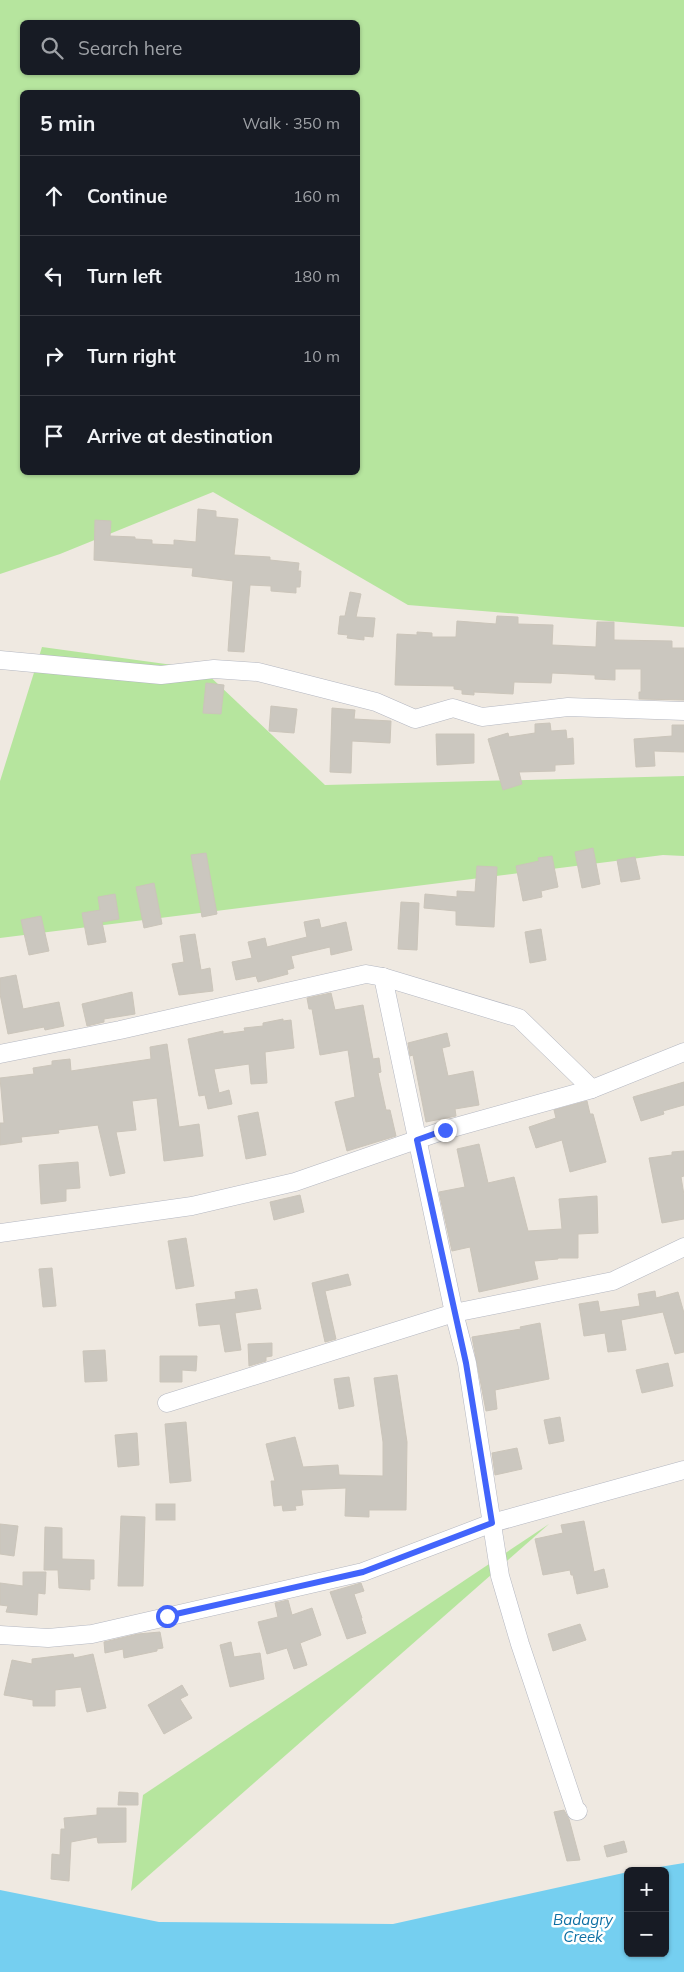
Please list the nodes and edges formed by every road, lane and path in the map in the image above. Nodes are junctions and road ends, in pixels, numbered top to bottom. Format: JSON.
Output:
{"nodes":[{"id":1,"x":0,"y":660,"type":"edge"},
{"id":2,"x":684,"y":711,"type":"edge"},
{"id":3,"x":383,"y":977,"type":"junction"},
{"id":4,"x":684,"y":1052,"type":"edge"},
{"id":5,"x":0,"y":1054,"type":"edge"},
{"id":6,"x":592,"y":1088,"type":"junction"},
{"id":7,"x":417,"y":1140,"type":"junction"},
{"id":8,"x":0,"y":1233,"type":"edge"},
{"id":9,"x":684,"y":1247,"type":"edge"},
{"id":10,"x":454,"y":1312,"type":"junction"},
{"id":11,"x":167,"y":1402,"type":"dead end"},
{"id":12,"x":684,"y":1470,"type":"edge"},
{"id":13,"x":492,"y":1523,"type":"junction"},
{"id":14,"x":0,"y":1635,"type":"edge"},
{"id":15,"x":578,"y":1811,"type":"dead end"}],
"edges":[{"from":1,"to":2,"type":"street"},
{"from":3,"to":5,"type":"street"},
{"from":3,"to":6,"type":"street"},
{"from":3,"to":7,"type":"street"},
{"from":4,"to":6,"type":"street"},
{"from":6,"to":7,"type":"street"},
{"from":7,"to":8,"type":"street"},
{"from":7,"to":10,"type":"street"},
{"from":9,"to":10,"type":"street"},
{"from":10,"to":11,"type":"street"},
{"from":10,"to":13,"type":"street"},
{"from":12,"to":13,"type":"street"},
{"from":13,"to":14,"type":"street"},
{"from":13,"to":15,"type":"street"}]}
